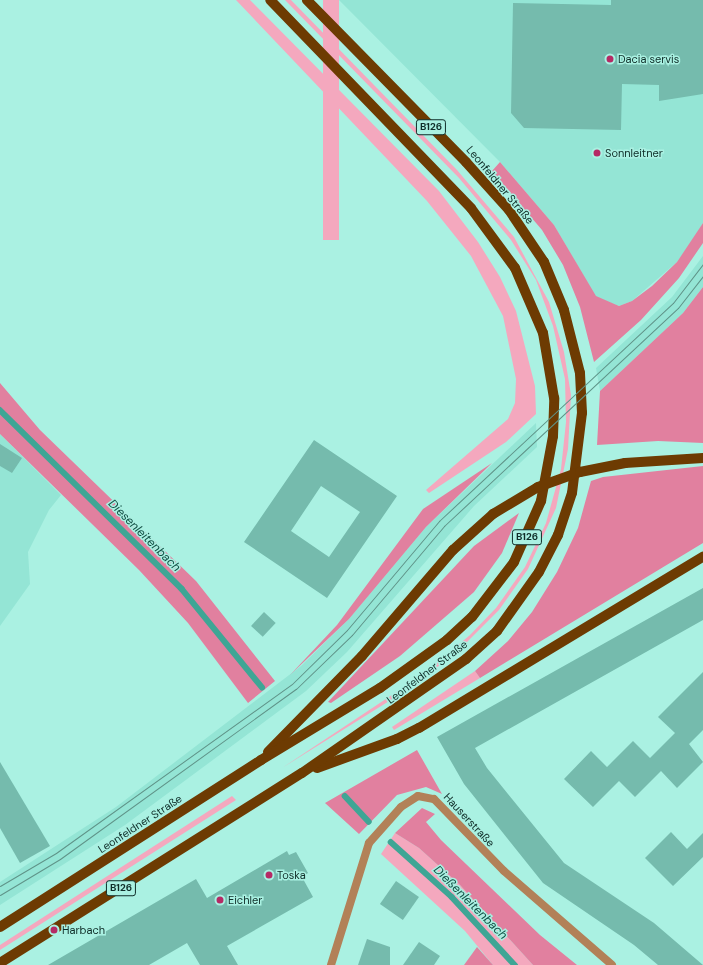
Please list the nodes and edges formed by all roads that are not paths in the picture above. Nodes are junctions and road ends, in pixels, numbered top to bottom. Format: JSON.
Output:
{"nodes":[{"id":1,"x":270,"y":0,"type":"edge"},
{"id":2,"x":307,"y":0,"type":"edge"},
{"id":3,"x":703,"y":458,"type":"edge"},
{"id":4,"x":703,"y":557,"type":"edge"},
{"id":5,"x":260,"y":760,"type":"junction"},
{"id":6,"x":302,"y":773,"type":"junction"},
{"id":7,"x":0,"y":927,"type":"edge"},
{"id":8,"x":0,"y":963,"type":"edge"},
{"id":9,"x":331,"y":965,"type":"edge"},
{"id":10,"x":612,"y":965,"type":"edge"}],
"edges":[{"from":1,"to":5,"type":"main road","name":"Leonfeldner Straße","number":"B126"},
{"from":2,"to":6,"type":"main road","name":"Leonfeldner Straße","number":"B126"},
{"from":3,"to":5,"type":"main road","bridge":true},
{"from":4,"to":6,"type":"main road"},
{"from":5,"to":7,"type":"main road","name":"Leonfeldner Straße","number":"B126"},
{"from":6,"to":8,"type":"main road","name":"Leonfeldner Straße","number":"B126"},
{"from":9,"to":10,"type":"street","name":"Hauserstraße"}]}
